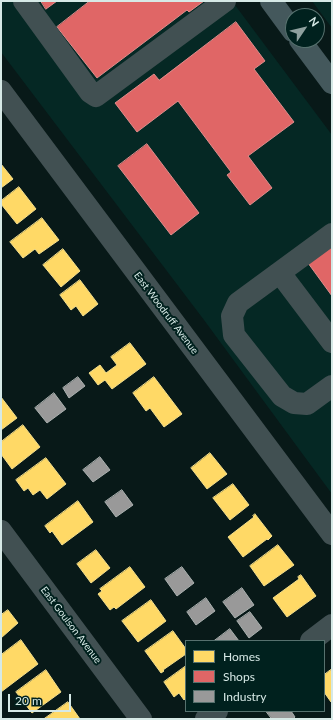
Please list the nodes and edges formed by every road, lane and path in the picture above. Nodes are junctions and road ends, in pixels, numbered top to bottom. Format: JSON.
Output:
{"nodes":[{"id":1,"x":24,"y":1,"type":"edge"},
{"id":2,"x":225,"y":1,"type":"edge"},
{"id":3,"x":271,"y":1,"type":"edge"},
{"id":4,"x":285,"y":20,"type":"edge"},
{"id":5,"x":306,"y":48,"type":"edge"},
{"id":6,"x":332,"y":83,"type":"edge"},
{"id":7,"x":1,"y":91,"type":"edge"},
{"id":8,"x":332,"y":234,"type":"edge"},
{"id":9,"x":280,"y":273,"type":"junction"},
{"id":10,"x":332,"y":342,"type":"edge"},
{"id":11,"x":332,"y":386,"type":"edge"},
{"id":12,"x":1,"y":531,"type":"edge"},
{"id":13,"x":332,"y":534,"type":"edge"},
{"id":14,"x":332,"y":625,"type":"edge"},
{"id":15,"x":312,"y":640,"type":"edge"},
{"id":16,"x":216,"y":712,"type":"edge"},
{"id":17,"x":141,"y":719,"type":"edge"},
{"id":18,"x":206,"y":719,"type":"edge"}],
"edges":[{"from":1,"to":2,"type":"street"},
{"from":3,"to":4,"type":"main road"},
{"from":5,"to":6,"type":"main road"},
{"from":7,"to":13,"type":"street","name":"East Woodruff Avenue"},
{"from":8,"to":9,"type":"street"},
{"from":9,"to":10,"type":"street"},
{"from":9,"to":11,"type":"street"},
{"from":12,"to":17,"type":"street","name":"East Goulson Avenue"},
{"from":14,"to":15,"type":"street"},
{"from":16,"to":18,"type":"street"}]}
